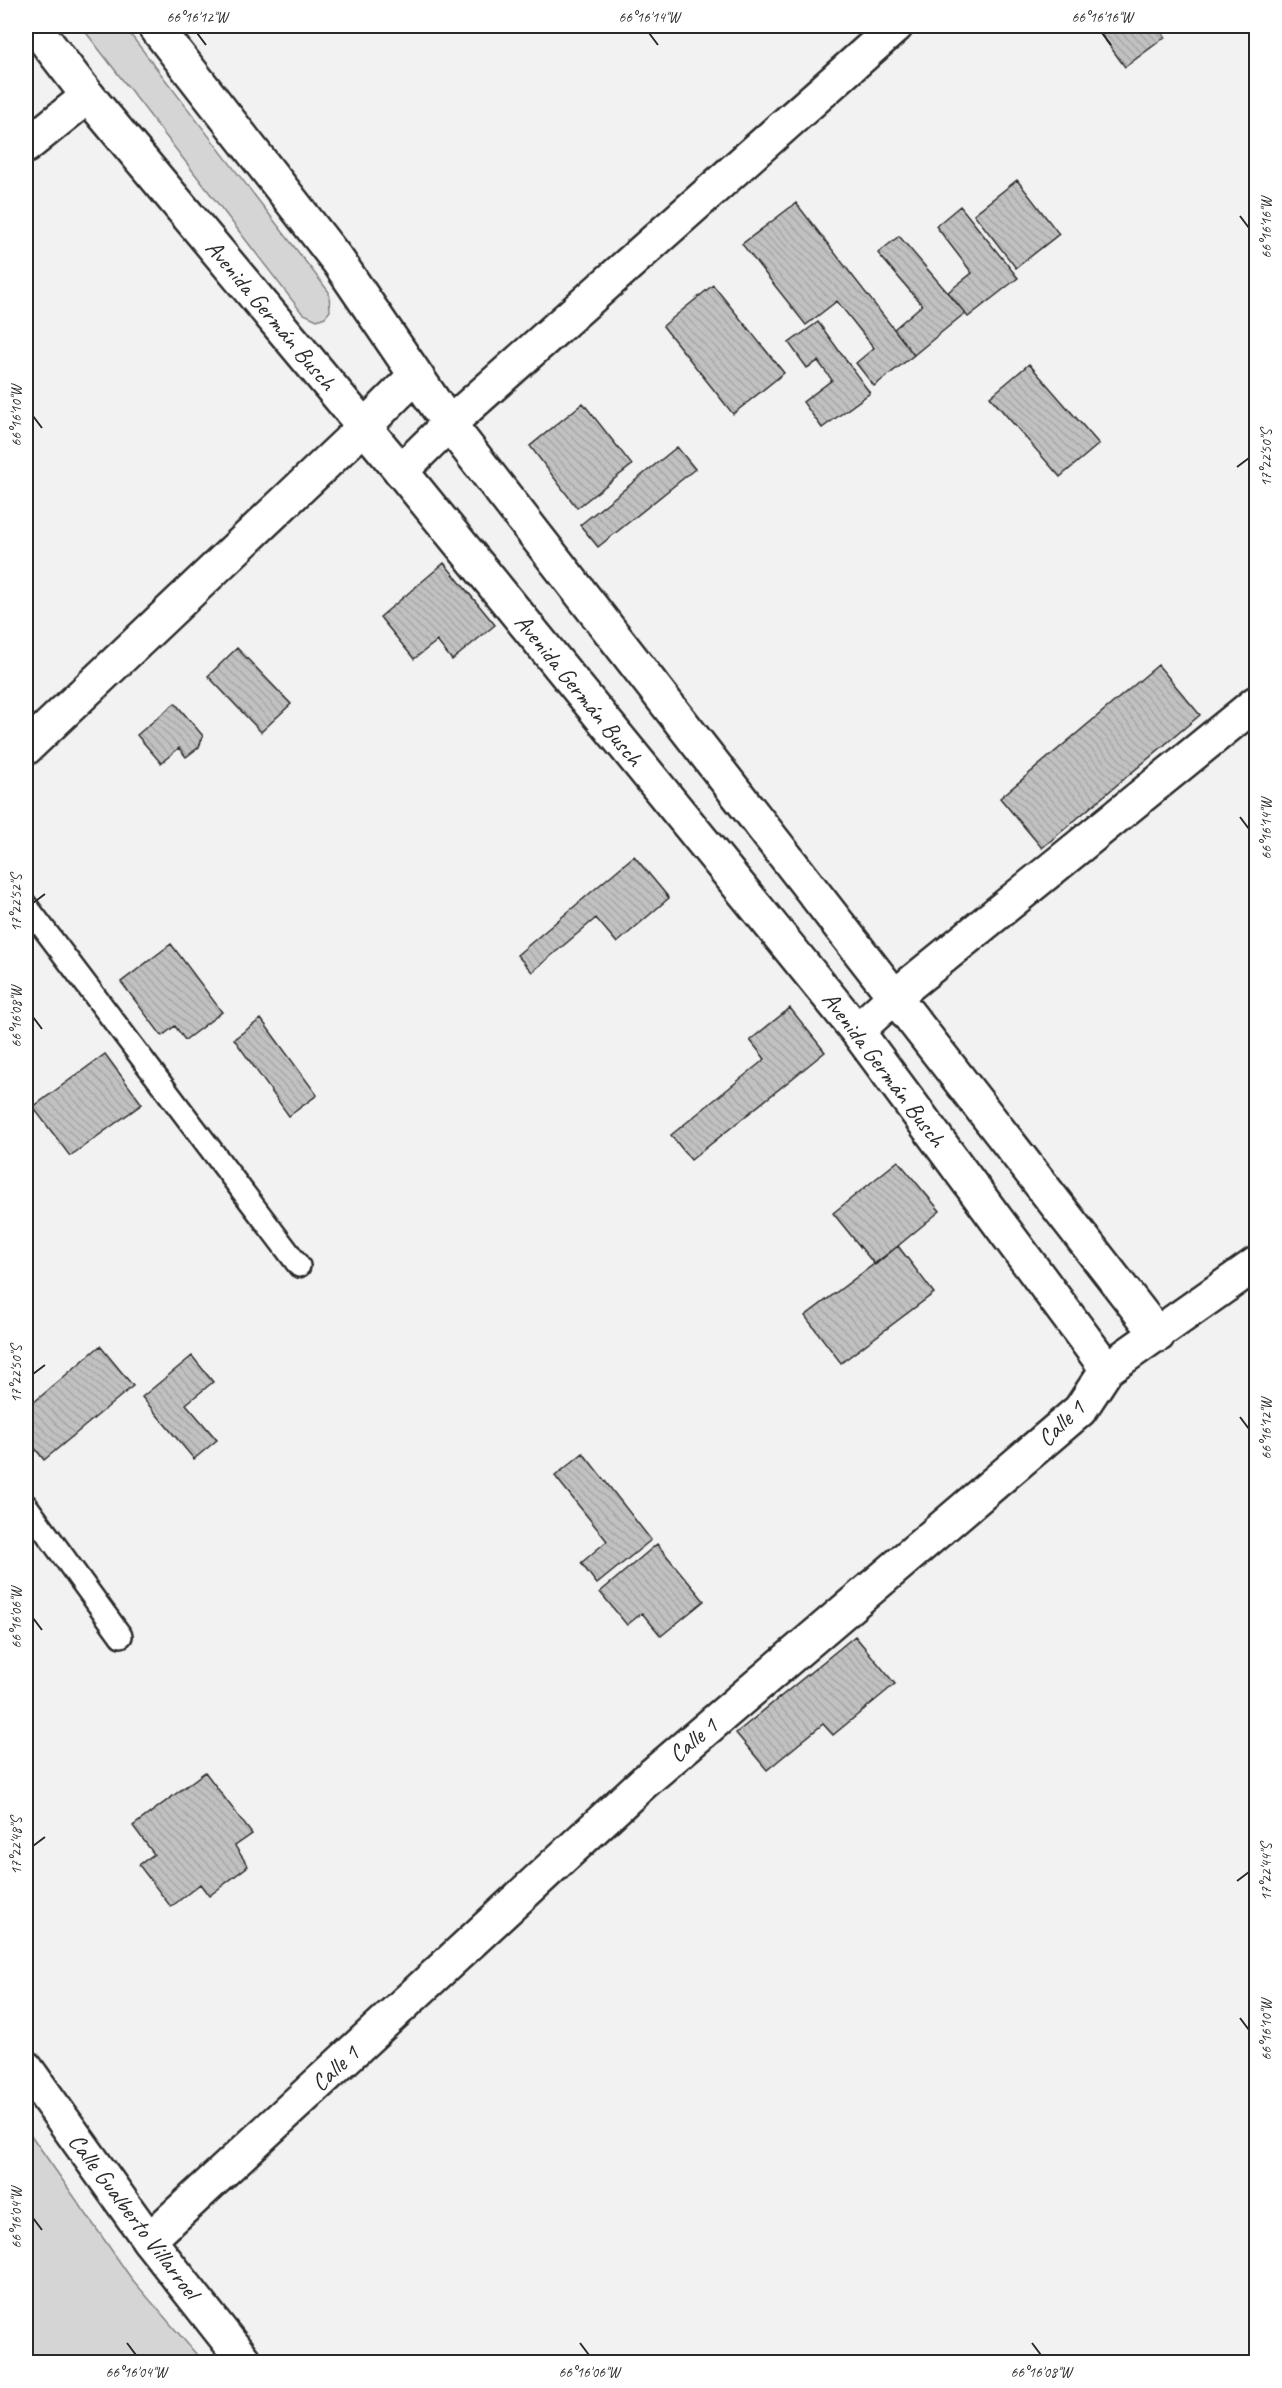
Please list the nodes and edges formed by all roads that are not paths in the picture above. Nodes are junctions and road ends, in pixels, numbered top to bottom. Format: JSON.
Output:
{"nodes":[{"id":1,"x":34,"y":26,"type":"edge"},
{"id":2,"x":155,"y":26,"type":"edge"},
{"id":3,"x":896,"y":26,"type":"edge"},
{"id":4,"x":88,"y":96,"type":"junction"},
{"id":5,"x":26,"y":146,"type":"edge"},
{"id":6,"x":415,"y":376,"type":"junction"},
{"id":7,"x":448,"y":424,"type":"junction"},
{"id":8,"x":364,"y":428,"type":"junction"},
{"id":9,"x":401,"y":471,"type":"junction"},
{"id":10,"x":1257,"y":703,"type":"edge"},
{"id":11,"x":26,"y":748,"type":"edge"},
{"id":12,"x":26,"y":905,"type":"edge"},
{"id":13,"x":894,"y":997,"type":"junction"},
{"id":14,"x":856,"y":1031,"type":"junction"},
{"id":15,"x":1257,"y":1264,"type":"edge"},
{"id":16,"x":299,"y":1266,"type":"dead end"},
{"id":17,"x":1158,"y":1335,"type":"junction"},
{"id":18,"x":1107,"y":1369,"type":"junction"},
{"id":19,"x":26,"y":1505,"type":"edge"},
{"id":20,"x":121,"y":1636,"type":"dead end"},
{"id":21,"x":26,"y":2068,"type":"edge"},
{"id":22,"x":148,"y":2241,"type":"junction"},
{"id":23,"x":245,"y":2362,"type":"edge"}],
"edges":[{"from":1,"to":4,"type":"main road","name":"Avenida Germán Busch"},
{"from":2,"to":6,"type":"main road"},
{"from":3,"to":7,"type":"main road"},
{"from":4,"to":5,"type":"main road"},
{"from":4,"to":8,"type":"main road","name":"Avenida Germán Busch"},
{"from":6,"to":7,"type":"main road"},
{"from":6,"to":8,"type":"main road"},
{"from":7,"to":9,"type":"main road"},
{"from":7,"to":13,"type":"main road"},
{"from":8,"to":9,"type":"main road","name":"Avenida Germán Busch"},
{"from":8,"to":11,"type":"main road"},
{"from":9,"to":14,"type":"main road","name":"Avenida Germán Busch"},
{"from":10,"to":13,"type":"main road"},
{"from":12,"to":16,"type":"lane"},
{"from":13,"to":14,"type":"main road"},
{"from":13,"to":17,"type":"main road"},
{"from":14,"to":18,"type":"main road","name":"Avenida Germán Busch"},
{"from":15,"to":17,"type":"main road","name":"Calle 1"},
{"from":17,"to":18,"type":"main road","name":"Calle 1"},
{"from":18,"to":22,"type":"main road","name":"Calle 1"},
{"from":19,"to":20,"type":"lane"},
{"from":21,"to":22,"type":"main road","name":"Calle Gualberto Villarroel"},
{"from":22,"to":23,"type":"main road","name":"Calle Gualberto Villarroel"}]}
